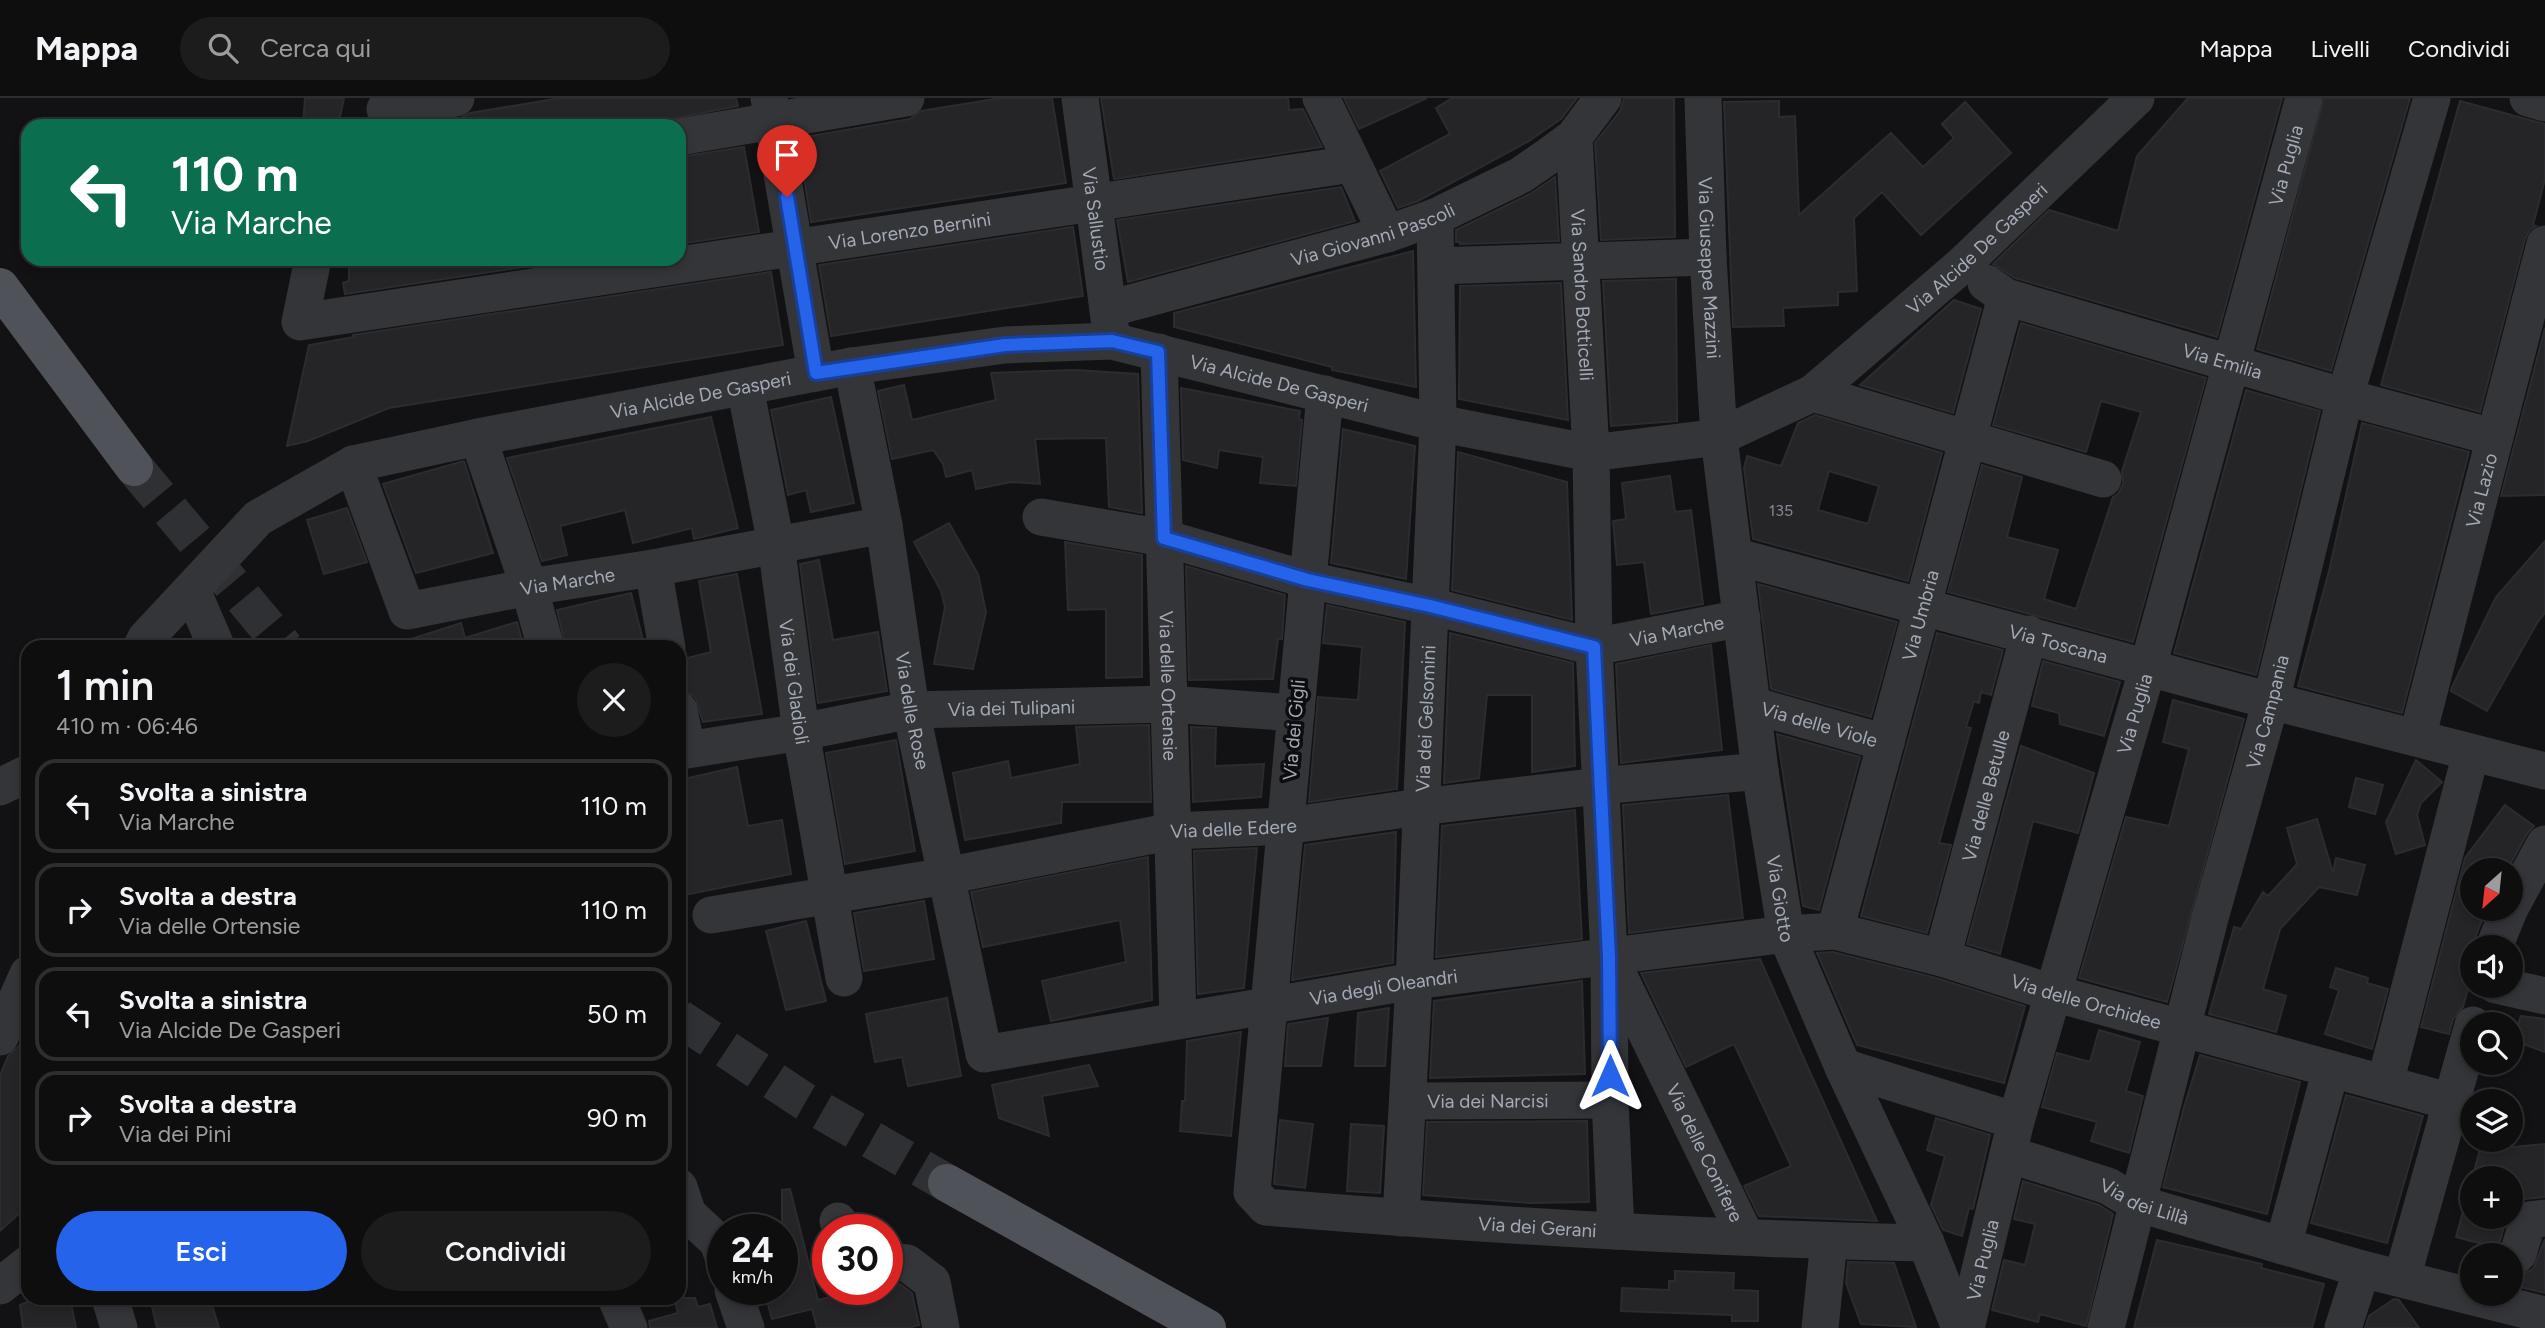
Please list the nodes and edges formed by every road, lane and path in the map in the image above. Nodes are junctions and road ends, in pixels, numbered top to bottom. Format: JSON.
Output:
{"nodes":[{"id":1,"x":456,"y":98,"type":"edge"},
{"id":2,"x":906,"y":98,"type":"edge"},
{"id":3,"x":1080,"y":98,"type":"edge"},
{"id":4,"x":1321,"y":98,"type":"edge"},
{"id":5,"x":1602,"y":98,"type":"edge"},
{"id":6,"x":1703,"y":98,"type":"edge"},
{"id":7,"x":2136,"y":98,"type":"edge"},
{"id":8,"x":2304,"y":98,"type":"edge"},
{"id":9,"x":2432,"y":98,"type":"edge"},
{"id":10,"x":2528,"y":98,"type":"edge"},
{"id":11,"x":2545,"y":103,"type":"edge"},
{"id":12,"x":384,"y":109,"type":"dead end"},
{"id":13,"x":771,"y":109,"type":"edge"},
{"id":14,"x":686,"y":134,"type":"edge"},
{"id":15,"x":1574,"y":137,"type":"junction"},
{"id":16,"x":1352,"y":164,"type":"junction"},
{"id":17,"x":1094,"y":203,"type":"junction"},
{"id":18,"x":1435,"y":217,"type":"junction"},
{"id":19,"x":1387,"y":234,"type":"junction"},
{"id":20,"x":2545,"y":244,"type":"edge"},
{"id":21,"x":795,"y":248,"type":"junction"},
{"id":22,"x":1707,"y":257,"type":"junction"},
{"id":23,"x":1580,"y":261,"type":"junction"},
{"id":24,"x":686,"y":264,"type":"edge"},
{"id":25,"x":1436,"y":265,"type":"junction"},
{"id":26,"x":1962,"y":265,"type":"junction"},
{"id":27,"x":312,"y":266,"type":"edge"},
{"id":28,"x":675,"y":266,"type":"edge"},
{"id":29,"x":0,"y":287,"type":"edge"},
{"id":30,"x":2006,"y":298,"type":"junction"},
{"id":31,"x":1110,"y":325,"type":"junction"},
{"id":32,"x":1158,"y":352,"type":"junction"},
{"id":33,"x":2232,"y":363,"type":"junction"},
{"id":34,"x":852,"y":366,"type":"junction"},
{"id":35,"x":816,"y":373,"type":"junction"},
{"id":36,"x":745,"y":387,"type":"junction"},
{"id":37,"x":1813,"y":393,"type":"junction"},
{"id":38,"x":1325,"y":394,"type":"junction"},
{"id":39,"x":2345,"y":397,"type":"junction"},
{"id":40,"x":1438,"y":424,"type":"junction"},
{"id":41,"x":478,"y":437,"type":"junction"},
{"id":42,"x":1719,"y":437,"type":"junction"},
{"id":43,"x":2493,"y":437,"type":"junction"},
{"id":44,"x":1968,"y":439,"type":"junction"},
{"id":45,"x":1591,"y":453,"type":"junction"},
{"id":46,"x":353,"y":464,"type":"junction"},
{"id":47,"x":134,"y":467,"type":"tunnel mouth"},
{"id":48,"x":2103,"y":480,"type":"dead end"},
{"id":49,"x":1041,"y":517,"type":"dead end"},
{"id":50,"x":884,"y":525,"type":"junction"},
{"id":51,"x":1164,"y":538,"type":"junction"},
{"id":52,"x":776,"y":544,"type":"junction"},
{"id":53,"x":1734,"y":555,"type":"junction"},
{"id":54,"x":653,"y":568,"type":"junction"},
{"id":55,"x":1308,"y":580,"type":"junction"},
{"id":56,"x":529,"y":587,"type":"junction"},
{"id":57,"x":192,"y":590,"type":"junction"},
{"id":58,"x":1430,"y":606,"type":"junction"},
{"id":59,"x":1923,"y":607,"type":"junction"},
{"id":60,"x":1742,"y":618,"type":"junction"},
{"id":61,"x":2029,"y":634,"type":"junction"},
{"id":62,"x":145,"y":640,"type":"edge"},
{"id":63,"x":214,"y":640,"type":"edge"},
{"id":64,"x":544,"y":640,"type":"edge"},
{"id":65,"x":666,"y":640,"type":"edge"},
{"id":66,"x":1594,"y":647,"type":"junction"},
{"id":67,"x":2148,"y":667,"type":"junction"},
{"id":68,"x":2271,"y":701,"type":"junction"},
{"id":69,"x":1168,"y":704,"type":"junction"},
{"id":70,"x":1752,"y":705,"type":"junction"},
{"id":71,"x":911,"y":710,"type":"junction"},
{"id":72,"x":1296,"y":713,"type":"junction"},
{"id":73,"x":801,"y":732,"type":"junction"},
{"id":74,"x":2417,"y":738,"type":"junction"},
{"id":75,"x":1886,"y":743,"type":"junction"},
{"id":76,"x":686,"y":745,"type":"edge"},
{"id":77,"x":2471,"y":753,"type":"junction"},
{"id":78,"x":1760,"y":771,"type":"junction"},
{"id":79,"x":2545,"y":771,"type":"edge"},
{"id":80,"x":21,"y":776,"type":"edge"},
{"id":81,"x":1599,"y":786,"type":"junction"},
{"id":82,"x":0,"y":787,"type":"edge"},
{"id":83,"x":1420,"y":807,"type":"junction"},
{"id":84,"x":1286,"y":826,"type":"junction"},
{"id":85,"x":1173,"y":831,"type":"junction"},
{"id":86,"x":2545,"y":844,"type":"edge"},
{"id":87,"x":946,"y":876,"type":"junction"},
{"id":88,"x":2524,"y":883,"type":"edge"},
{"id":89,"x":829,"y":895,"type":"junction"},
{"id":90,"x":711,"y":915,"type":"dead end"},
{"id":91,"x":1835,"y":931,"type":"junction"},
{"id":92,"x":1786,"y":934,"type":"junction"},
{"id":93,"x":1609,"y":957,"type":"junction"},
{"id":94,"x":1942,"y":958,"type":"junction"},
{"id":95,"x":844,"y":978,"type":"dead end"},
{"id":96,"x":1414,"y":981,"type":"junction"},
{"id":97,"x":21,"y":990,"type":"edge"},
{"id":98,"x":2523,"y":991,"type":"edge"},
{"id":99,"x":2053,"y":993,"type":"junction"},
{"id":100,"x":2545,"y":996,"type":"edge"},
{"id":101,"x":1267,"y":1006,"type":"junction"},
{"id":102,"x":1178,"y":1020,"type":"junction"},
{"id":103,"x":2182,"y":1028,"type":"junction"},
{"id":104,"x":0,"y":1037,"type":"edge"},
{"id":105,"x":984,"y":1054,"type":"joint"},
{"id":106,"x":1843,"y":1067,"type":"junction"},
{"id":107,"x":2331,"y":1069,"type":"junction"},
{"id":108,"x":2460,"y":1072,"type":"edge"},
{"id":109,"x":2385,"y":1083,"type":"junction"},
{"id":110,"x":1610,"y":1100,"type":"junction"},
{"id":111,"x":1408,"y":1101,"type":"junction"},
{"id":112,"x":2452,"y":1102,"type":"junction"},
{"id":113,"x":2012,"y":1137,"type":"junction"},
{"id":114,"x":947,"y":1183,"type":"tunnel mouth"},
{"id":115,"x":1252,"y":1192,"type":"joint"},
{"id":116,"x":2136,"y":1203,"type":"junction"},
{"id":117,"x":686,"y":1208,"type":"edge"},
{"id":118,"x":1401,"y":1218,"type":"junction"},
{"id":119,"x":2545,"y":1218,"type":"edge"},
{"id":120,"x":1616,"y":1231,"type":"junction"},
{"id":121,"x":707,"y":1232,"type":"edge"},
{"id":122,"x":1746,"y":1237,"type":"junction"},
{"id":123,"x":1829,"y":1241,"type":"junction"},
{"id":124,"x":1926,"y":1243,"type":"junction"},
{"id":125,"x":2521,"y":1243,"type":"edge"},
{"id":126,"x":2283,"y":1246,"type":"junction"},
{"id":127,"x":903,"y":1263,"type":"edge"},
{"id":128,"x":2362,"y":1269,"type":"junction"},
{"id":129,"x":21,"y":1270,"type":"edge"},
{"id":130,"x":2402,"y":1278,"type":"junction"},
{"id":131,"x":0,"y":1286,"type":"edge"},
{"id":132,"x":112,"y":1305,"type":"edge"},
{"id":133,"x":619,"y":1305,"type":"edge"},
{"id":134,"x":738,"y":1305,"type":"edge"},
{"id":135,"x":2475,"y":1314,"type":"edge"},
{"id":136,"x":2545,"y":1317,"type":"edge"},
{"id":137,"x":119,"y":1328,"type":"edge"},
{"id":138,"x":629,"y":1328,"type":"edge"},
{"id":139,"x":746,"y":1328,"type":"edge"},
{"id":140,"x":942,"y":1328,"type":"edge"},
{"id":141,"x":1208,"y":1328,"type":"edge"},
{"id":142,"x":1819,"y":1328,"type":"edge"},
{"id":143,"x":1960,"y":1328,"type":"edge"},
{"id":144,"x":1966,"y":1328,"type":"edge"},
{"id":145,"x":2106,"y":1328,"type":"edge"},
{"id":146,"x":2343,"y":1328,"type":"edge"},
{"id":147,"x":2542,"y":1328,"type":"edge"}],
"edges":[{"from":1,"to":12,"type":"street"},
{"from":2,"to":13,"type":"street"},
{"from":3,"to":17,"type":"street","name":"Via Sallustio"},
{"from":4,"to":16,"type":"street"},
{"from":5,"to":15,"type":"street","name":"Via Giovanni Pascoli"},
{"from":6,"to":22,"type":"street","name":"Via Giuseppe Mazzini"},
{"from":7,"to":26,"type":"street","name":"Via Alcide De Gasperi"},
{"from":8,"to":33,"type":"street","name":"Via Puglia"},
{"from":9,"to":39,"type":"street","name":"Via Campania"},
{"from":10,"to":11,"type":"street"},
{"from":13,"to":14,"type":"street"},
{"from":13,"to":21,"type":"street"},
{"from":15,"to":18,"type":"street","name":"Via Giovanni Pascoli"},
{"from":15,"to":23,"type":"street","name":"Via Sandro Botticelli"},
{"from":16,"to":17,"type":"street","name":"Via Lorenzo Bernini"},
{"from":16,"to":19,"type":"street"},
{"from":17,"to":21,"type":"street","name":"Via Lorenzo Bernini"},
{"from":17,"to":31,"type":"street","name":"Via Sallustio"},
{"from":18,"to":19,"type":"street","name":"Via Giovanni Pascoli"},
{"from":18,"to":25,"type":"street","name":"Via dei Gelsomini"},
{"from":19,"to":31,"type":"street","name":"Via Giovanni Pascoli"},
{"from":20,"to":43,"type":"street","name":"Via Lazio"},
{"from":21,"to":24,"type":"street","name":"Via Lorenzo Bernini"},
{"from":21,"to":35,"type":"street"},
{"from":22,"to":23,"type":"street"},
{"from":22,"to":42,"type":"street","name":"Via Giuseppe Mazzini"},
{"from":23,"to":25,"type":"street"},
{"from":23,"to":45,"type":"street","name":"Via Sandro Botticelli"},
{"from":25,"to":40,"type":"street","name":"Via dei Gelsomini"},
{"from":26,"to":30,"type":"street","name":"Via Emilia"},
{"from":26,"to":37,"type":"street","name":"Via Alcide De Gasperi"},
{"from":27,"to":28,"type":"street","name":"Via Lorenzo Bernini"},
{"from":29,"to":47,"type":"main road"},
{"from":30,"to":33,"type":"street","name":"Via Emilia"},
{"from":30,"to":44,"type":"street","name":"Via Umbria"},
{"from":31,"to":32,"type":"street","name":"Via Alcide De Gasperi"},
{"from":31,"to":34,"type":"street","name":"Via Alcide De Gasperi"},
{"from":32,"to":38,"type":"street","name":"Via Alcide De Gasperi"},
{"from":32,"to":51,"type":"street","name":"Via delle Ortensie"},
{"from":33,"to":39,"type":"street","name":"Via Emilia"},
{"from":33,"to":67,"type":"street","name":"Via Puglia"},
{"from":34,"to":35,"type":"street","name":"Via Alcide De Gasperi"},
{"from":34,"to":50,"type":"street","name":"Via delle Rose"},
{"from":35,"to":36,"type":"street","name":"Via Alcide De Gasperi"},
{"from":36,"to":41,"type":"street","name":"Via Alcide De Gasperi"},
{"from":36,"to":52,"type":"street","name":"Via dei Gladioli"},
{"from":37,"to":42,"type":"street","name":"Via Alcide De Gasperi"},
{"from":37,"to":44,"type":"street"},
{"from":38,"to":40,"type":"street","name":"Via Alcide De Gasperi"},
{"from":38,"to":55,"type":"street","name":"Via dei Gigli"},
{"from":39,"to":43,"type":"street","name":"Via Emilia"},
{"from":39,"to":68,"type":"street","name":"Via Campania"},
{"from":40,"to":45,"type":"street","name":"Via Alcide De Gasperi"},
{"from":40,"to":58,"type":"street","name":"Via dei Gelsomini"},
{"from":41,"to":46,"type":"street","name":"Via Alcide De Gasperi"},
{"from":41,"to":56,"type":"street"},
{"from":42,"to":45,"type":"street","name":"Via Alcide De Gasperi"},
{"from":42,"to":53,"type":"street","name":"Via Giotto"},
{"from":43,"to":74,"type":"street","name":"Via Lazio"},
{"from":44,"to":48,"type":"street"},
{"from":44,"to":59,"type":"street","name":"Via Umbria"},
{"from":45,"to":66,"type":"street","name":"Via delle Conifere"},
{"from":46,"to":56,"type":"street","name":"Via Marche"},
{"from":46,"to":57,"type":"street","name":"Via Alcide De Gasperi"},
{"from":49,"to":51,"type":"street","name":"Via Marche"},
{"from":50,"to":52,"type":"street","name":"Via Marche"},
{"from":50,"to":71,"type":"street","name":"Via delle Rose"},
{"from":51,"to":55,"type":"street","name":"Via Marche"},
{"from":51,"to":69,"type":"street","name":"Via delle Ortensie"},
{"from":52,"to":54,"type":"street","name":"Via Marche"},
{"from":52,"to":73,"type":"street","name":"Via dei Gladioli"},
{"from":53,"to":59,"type":"street","name":"Via Toscana"},
{"from":53,"to":60,"type":"street","name":"Via Giotto"},
{"from":54,"to":56,"type":"street","name":"Via Marche"},
{"from":54,"to":65,"type":"street"},
{"from":55,"to":58,"type":"street","name":"Via Marche"},
{"from":55,"to":72,"type":"street","name":"Via dei Gigli"},
{"from":56,"to":64,"type":"street"},
{"from":57,"to":62,"type":"street","name":"Via Alcide De Gasperi"},
{"from":57,"to":63,"type":"street"},
{"from":58,"to":66,"type":"street","name":"Via Marche"},
{"from":58,"to":83,"type":"street","name":"Via dei Gelsomini"},
{"from":59,"to":61,"type":"street","name":"Via Toscana"},
{"from":59,"to":75,"type":"street","name":"Via Umbria"},
{"from":60,"to":66,"type":"street","name":"Via Marche"},
{"from":60,"to":70,"type":"street","name":"Via Giotto"},
{"from":61,"to":67,"type":"street","name":"Via Toscana"},
{"from":61,"to":94,"type":"street","name":"Via delle Betulle"},
{"from":66,"to":81,"type":"street","name":"Via delle Conifere"},
{"from":67,"to":68,"type":"street","name":"Via Toscana"},
{"from":67,"to":99,"type":"street","name":"Via Puglia"},
{"from":68,"to":74,"type":"street","name":"Via Toscana"},
{"from":68,"to":103,"type":"street","name":"Via Campania"},
{"from":69,"to":71,"type":"street","name":"Via dei Tulipani"},
{"from":69,"to":72,"type":"street","name":"Via dei Tulipani"},
{"from":69,"to":85,"type":"street","name":"Via delle Ortensie"},
{"from":70,"to":75,"type":"street","name":"Via delle Viole"},
{"from":70,"to":78,"type":"street","name":"Via Giotto"},
{"from":71,"to":73,"type":"street","name":"Via dei Tulipani"},
{"from":71,"to":87,"type":"street","name":"Via delle Rose"},
{"from":72,"to":84,"type":"street","name":"Via dei Gigli"},
{"from":73,"to":76,"type":"street","name":"Via dei Tulipani"},
{"from":73,"to":89,"type":"street","name":"Via dei Gladioli"},
{"from":74,"to":77,"type":"street","name":"Via Toscana"},
{"from":75,"to":91,"type":"street","name":"Via Umbria"},
{"from":77,"to":79,"type":"street","name":"Via Toscana"},
{"from":77,"to":109,"type":"street"},
{"from":78,"to":81,"type":"street","name":"Via delle Edere"},
{"from":78,"to":92,"type":"street","name":"Via Giotto"},
{"from":80,"to":82,"type":"street"},
{"from":81,"to":83,"type":"street","name":"Via delle Edere"},
{"from":81,"to":93,"type":"street","name":"Via delle Conifere"},
{"from":83,"to":84,"type":"street","name":"Via delle Edere"},
{"from":83,"to":96,"type":"street","name":"Via dei Gelsomini"},
{"from":84,"to":85,"type":"street","name":"Via delle Edere"},
{"from":84,"to":101,"type":"street","name":"Via dei Gigli"},
{"from":85,"to":87,"type":"street","name":"Via delle Edere"},
{"from":85,"to":102,"type":"street","name":"Via delle Ortensie"},
{"from":86,"to":88,"type":"street"},
{"from":87,"to":89,"type":"street","name":"Via delle Edere"},
{"from":87,"to":105,"type":"street","name":"Via delle Rose"},
{"from":89,"to":90,"type":"street","name":"Via delle Edere"},
{"from":89,"to":95,"type":"street","name":"Via dei Gladioli"},
{"from":91,"to":92,"type":"street","name":"Via delle Orchidee"},
{"from":91,"to":94,"type":"street","name":"Via delle Orchidee"},
{"from":92,"to":93,"type":"street","name":"Via degli Oleandri"},
{"from":92,"to":106,"type":"street","name":"Via Giotto"},
{"from":93,"to":96,"type":"street","name":"Via degli Oleandri"},
{"from":93,"to":110,"type":"street","name":"Via delle Conifere"},
{"from":93,"to":122,"type":"street","name":"Via delle Conifere"},
{"from":94,"to":99,"type":"street","name":"Via delle Orchidee"},
{"from":96,"to":101,"type":"street","name":"Via degli Oleandri"},
{"from":96,"to":111,"type":"street","name":"Via dei Gelsomini"},
{"from":97,"to":104,"type":"street"},
{"from":98,"to":100,"type":"street"},
{"from":99,"to":103,"type":"street","name":"Via delle Orchidee"},
{"from":99,"to":113,"type":"street","name":"Via Puglia"},
{"from":101,"to":102,"type":"street","name":"Via degli Oleandri"},
{"from":101,"to":115,"type":"street","name":"Via dei Gigli"},
{"from":102,"to":105,"type":"street","name":"Via degli Oleandri"},
{"from":103,"to":107,"type":"street","name":"Via delle Orchidee"},
{"from":103,"to":116,"type":"street","name":"Via Campania"},
{"from":106,"to":113,"type":"street","name":"Via dei Lillà"},
{"from":106,"to":124,"type":"street","name":"Via Giotto"},
{"from":107,"to":109,"type":"street","name":"Via delle Orchidee"},
{"from":107,"to":126,"type":"street"},
{"from":108,"to":112,"type":"street"},
{"from":109,"to":112,"type":"street","name":"Via delle Orchidee"},
{"from":110,"to":111,"type":"street","name":"Via dei Narcisi"},
{"from":110,"to":120,"type":"street","name":"Via delle Conifere"},
{"from":111,"to":118,"type":"street","name":"Via dei Gelsomini"},
{"from":112,"to":130,"type":"street"},
{"from":113,"to":116,"type":"street","name":"Via dei Lillà"},
{"from":113,"to":144,"type":"street","name":"Via Puglia"},
{"from":114,"to":141,"type":"main road"},
{"from":115,"to":118,"type":"street","name":"Via dei Gerani"},
{"from":116,"to":126,"type":"street","name":"Via dei Lillà"},
{"from":116,"to":145,"type":"street","name":"Via Campania"},
{"from":117,"to":121,"type":"street"},
{"from":118,"to":120,"type":"street","name":"Via dei Gerani"},
{"from":119,"to":125,"type":"street"},
{"from":120,"to":122,"type":"street","name":"Via dei Gerani"},
{"from":122,"to":123,"type":"street","name":"Via dei Gerani"},
{"from":123,"to":124,"type":"street","name":"Via dei Gerani"},
{"from":123,"to":142,"type":"street"},
{"from":124,"to":143,"type":"street","name":"Via Giotto"},
{"from":126,"to":128,"type":"street","name":"Via dei Lillà"},
{"from":127,"to":140,"type":"street"},
{"from":128,"to":130,"type":"street","name":"Via dei Lillà"},
{"from":128,"to":146,"type":"street"},
{"from":129,"to":131,"type":"street"},
{"from":130,"to":135,"type":"street","name":"Via dei Lillà"},
{"from":132,"to":137,"type":"street"},
{"from":133,"to":138,"type":"street"},
{"from":134,"to":139,"type":"street"},
{"from":135,"to":136,"type":"street","name":"Via dei Lillà"},
{"from":136,"to":147,"type":"street"}]}
